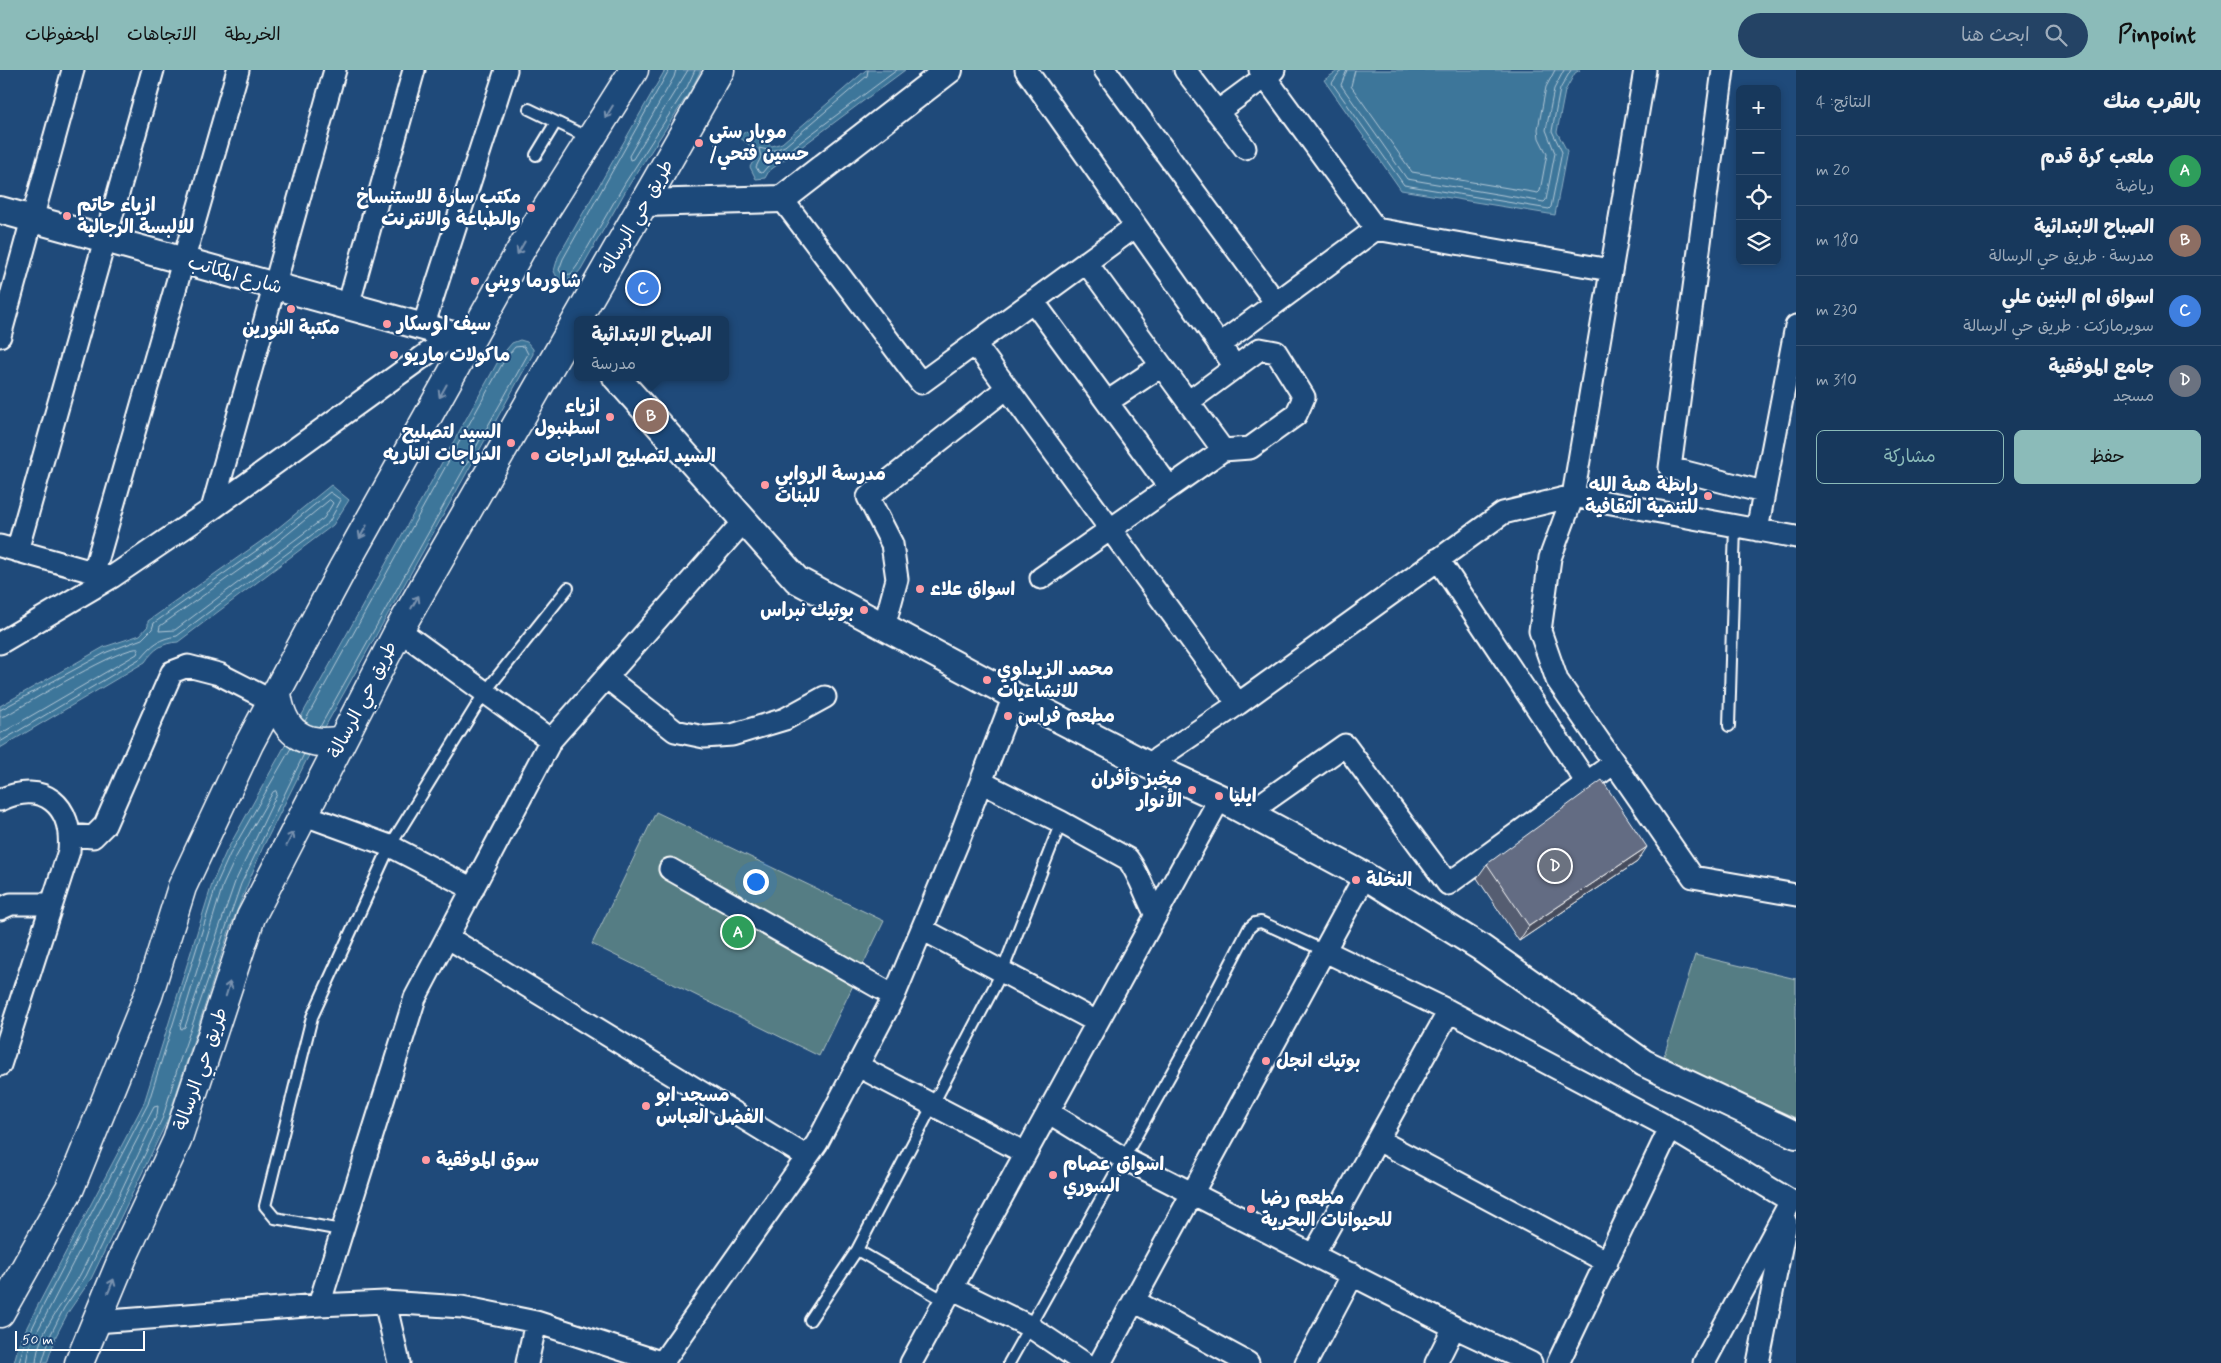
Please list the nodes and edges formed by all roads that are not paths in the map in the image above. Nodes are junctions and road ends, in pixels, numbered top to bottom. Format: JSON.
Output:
{"nodes":[{"id":1,"x":73,"y":70,"type":"edge"},
{"id":2,"x":153,"y":70,"type":"edge"},
{"id":3,"x":238,"y":70,"type":"edge"},
{"id":4,"x":335,"y":70,"type":"edge"},
{"id":5,"x":414,"y":70,"type":"edge"},
{"id":6,"x":506,"y":70,"type":"edge"},
{"id":7,"x":634,"y":70,"type":"edge"},
{"id":8,"x":720,"y":70,"type":"edge"},
{"id":9,"x":949,"y":70,"type":"edge"},
{"id":10,"x":1026,"y":70,"type":"edge"},
{"id":11,"x":1105,"y":70,"type":"edge"},
{"id":12,"x":1185,"y":70,"type":"edge"},
{"id":13,"x":1645,"y":70,"type":"edge"},
{"id":14,"x":1723,"y":70,"type":"edge"},
{"id":15,"x":1267,"y":72,"type":"edge"},
{"id":16,"x":528,"y":109,"type":"dead end"},
{"id":17,"x":1217,"y":112,"type":"junction"},
{"id":18,"x":556,"y":122,"type":"junction"},
{"id":19,"x":592,"y":140,"type":"junction"},
{"id":20,"x":1245,"y":148,"type":"dead end"},
{"id":21,"x":536,"y":155,"type":"dead end"},
{"id":22,"x":782,"y":200,"type":"junction"},
{"id":23,"x":645,"y":203,"type":"junction"},
{"id":24,"x":0,"y":210,"type":"edge"},
{"id":25,"x":32,"y":219,"type":"junction"},
{"id":26,"x":1136,"y":226,"type":"junction"},
{"id":27,"x":1376,"y":229,"type":"junction"},
{"id":28,"x":105,"y":239,"type":"junction"},
{"id":29,"x":184,"y":260,"type":"junction"},
{"id":30,"x":1086,"y":262,"type":"junction"},
{"id":31,"x":1610,"y":270,"type":"junction"},
{"id":32,"x":274,"y":286,"type":"junction"},
{"id":33,"x":1033,"y":301,"type":"junction"},
{"id":34,"x":1276,"y":303,"type":"junction"},
{"id":35,"x":348,"y":306,"type":"junction"},
{"id":36,"x":582,"y":316,"type":"edge"},
{"id":37,"x":1796,"y":326,"type":"edge"},
{"id":38,"x":423,"y":327,"type":"junction"},
{"id":39,"x":574,"y":330,"type":"edge"},
{"id":40,"x":0,"y":336,"type":"edge"},
{"id":41,"x":462,"y":338,"type":"junction"},
{"id":42,"x":975,"y":344,"type":"junction"},
{"id":43,"x":1219,"y":345,"type":"junction"},
{"id":44,"x":1162,"y":366,"type":"junction"},
{"id":45,"x":1236,"y":368,"type":"junction"},
{"id":46,"x":620,"y":381,"type":"edge"},
{"id":47,"x":1007,"y":388,"type":"junction"},
{"id":48,"x":1107,"y":402,"type":"junction"},
{"id":49,"x":1188,"y":402,"type":"junction"},
{"id":50,"x":1223,"y":450,"type":"junction"},
{"id":51,"x":1169,"y":487,"type":"junction"},
{"id":52,"x":1763,"y":492,"type":"junction"},
{"id":53,"x":1573,"y":496,"type":"junction"},
{"id":54,"x":212,"y":509,"type":"junction"},
{"id":55,"x":743,"y":522,"type":"junction"},
{"id":56,"x":1736,"y":526,"type":"junction"},
{"id":57,"x":1110,"y":529,"type":"junction"},
{"id":58,"x":1757,"y":530,"type":"junction"},
{"id":59,"x":1796,"y":537,"type":"edge"},
{"id":60,"x":9,"y":548,"type":"edge"},
{"id":61,"x":1438,"y":559,"type":"junction"},
{"id":62,"x":103,"y":574,"type":"junction"},
{"id":63,"x":1041,"y":578,"type":"dead end"},
{"id":64,"x":568,"y":588,"type":"dead end"},
{"id":65,"x":884,"y":627,"type":"junction"},
{"id":66,"x":399,"y":630,"type":"junction"},
{"id":67,"x":0,"y":643,"type":"edge"},
{"id":68,"x":606,"y":677,"type":"junction"},
{"id":69,"x":485,"y":692,"type":"junction"},
{"id":70,"x":825,"y":696,"type":"dead end"},
{"id":71,"x":1014,"y":696,"type":"junction"},
{"id":72,"x":277,"y":703,"type":"junction"},
{"id":73,"x":1238,"y":704,"type":"junction"},
{"id":74,"x":1729,"y":726,"type":"dead end"},
{"id":75,"x":551,"y":740,"type":"junction"},
{"id":76,"x":260,"y":742,"type":"junction"},
{"id":77,"x":336,"y":742,"type":"junction"},
{"id":78,"x":1614,"y":763,"type":"junction"},
{"id":79,"x":1148,"y":765,"type":"junction"},
{"id":80,"x":318,"y":775,"type":"junction"},
{"id":81,"x":981,"y":782,"type":"junction"},
{"id":82,"x":1587,"y":782,"type":"junction"},
{"id":83,"x":1220,"y":798,"type":"junction"},
{"id":84,"x":0,"y":800,"type":"edge"},
{"id":85,"x":302,"y":814,"type":"junction"},
{"id":86,"x":1247,"y":814,"type":"junction"},
{"id":87,"x":1061,"y":822,"type":"junction"},
{"id":88,"x":70,"y":835,"type":"junction"},
{"id":89,"x":390,"y":846,"type":"junction"},
{"id":90,"x":670,"y":869,"type":"dead end"},
{"id":91,"x":1365,"y":876,"type":"junction"},
{"id":92,"x":473,"y":889,"type":"junction"},
{"id":93,"x":1796,"y":895,"type":"edge"},
{"id":94,"x":52,"y":904,"type":"junction"},
{"id":95,"x":0,"y":909,"type":"edge"},
{"id":96,"x":1156,"y":915,"type":"junction"},
{"id":97,"x":922,"y":929,"type":"junction"},
{"id":98,"x":447,"y":937,"type":"junction"},
{"id":99,"x":1325,"y":951,"type":"junction"},
{"id":100,"x":1002,"y":972,"type":"junction"},
{"id":101,"x":894,"y":996,"type":"junction"},
{"id":102,"x":1449,"y":1011,"type":"junction"},
{"id":103,"x":1097,"y":1022,"type":"junction"},
{"id":104,"x":0,"y":1065,"type":"edge"},
{"id":105,"x":858,"y":1066,"type":"junction"},
{"id":106,"x":933,"y":1106,"type":"junction"},
{"id":107,"x":1048,"y":1112,"type":"junction"},
{"id":108,"x":1670,"y":1128,"type":"junction"},
{"id":109,"x":1796,"y":1135,"type":"edge"},
{"id":110,"x":1378,"y":1140,"type":"junction"},
{"id":111,"x":1025,"y":1153,"type":"junction"},
{"id":112,"x":807,"y":1157,"type":"junction"},
{"id":113,"x":1124,"y":1158,"type":"junction"},
{"id":114,"x":1193,"y":1193,"type":"junction"},
{"id":115,"x":1791,"y":1201,"type":"junction"},
{"id":116,"x":341,"y":1230,"type":"junction"},
{"id":117,"x":856,"y":1250,"type":"junction"},
{"id":118,"x":1314,"y":1254,"type":"junction"},
{"id":119,"x":1607,"y":1262,"type":"junction"},
{"id":120,"x":1353,"y":1274,"type":"junction"},
{"id":121,"x":948,"y":1295,"type":"junction"},
{"id":122,"x":1134,"y":1301,"type":"junction"},
{"id":123,"x":385,"y":1302,"type":"junction"},
{"id":124,"x":319,"y":1305,"type":"junction"},
{"id":125,"x":0,"y":1314,"type":"edge"},
{"id":126,"x":810,"y":1320,"type":"dead end"},
{"id":127,"x":96,"y":1322,"type":"junction"},
{"id":128,"x":536,"y":1322,"type":"junction"},
{"id":129,"x":1028,"y":1326,"type":"junction"},
{"id":130,"x":1454,"y":1327,"type":"junction"},
{"id":131,"x":79,"y":1363,"type":"edge"},
{"id":132,"x":399,"y":1363,"type":"edge"},
{"id":133,"x":526,"y":1363,"type":"edge"},
{"id":134,"x":662,"y":1363,"type":"edge"},
{"id":135,"x":911,"y":1363,"type":"edge"},
{"id":136,"x":1009,"y":1363,"type":"edge"},
{"id":137,"x":1084,"y":1363,"type":"edge"},
{"id":138,"x":1100,"y":1363,"type":"edge"},
{"id":139,"x":1248,"y":1363,"type":"edge"},
{"id":140,"x":1306,"y":1363,"type":"edge"},
{"id":141,"x":1436,"y":1363,"type":"edge"},
{"id":142,"x":1531,"y":1363,"type":"edge"},
{"id":143,"x":1558,"y":1363,"type":"edge"},
{"id":144,"x":1704,"y":1363,"type":"edge"},
{"id":145,"x":1758,"y":1363,"type":"edge"}],
"edges":[{"from":1,"to":25,"type":"street"},
{"from":2,"to":28,"type":"street"},
{"from":3,"to":29,"type":"street"},
{"from":4,"to":32,"type":"street"},
{"from":5,"to":35,"type":"street"},
{"from":6,"to":38,"type":"street"},
{"from":7,"to":19,"type":"main road","one_way":true},
{"from":8,"to":23,"type":"main road","name":"طريق حي الرسالة"},
{"from":9,"to":22,"type":"street"},
{"from":10,"to":26,"type":"street"},
{"from":11,"to":34,"type":"street"},
{"from":12,"to":17,"type":"street"},
{"from":13,"to":31,"type":"street"},
{"from":14,"to":52,"type":"street"},
{"from":15,"to":17,"type":"street"},
{"from":15,"to":27,"type":"street"},
{"from":16,"to":18,"type":"lane"},
{"from":17,"to":20,"type":"street"},
{"from":18,"to":19,"type":"lane"},
{"from":18,"to":21,"type":"lane"},
{"from":19,"to":41,"type":"main road","one_way":true},
{"from":22,"to":23,"type":"street"},
{"from":22,"to":42,"type":"street"},
{"from":23,"to":36,"type":"main road","name":"طريق حي الرسالة"},
{"from":24,"to":25,"type":"street","name":"شارع المكاتب"},
{"from":25,"to":28,"type":"street","name":"شارع المكاتب"},
{"from":25,"to":40,"type":"street"},
{"from":26,"to":30,"type":"street"},
{"from":26,"to":43,"type":"street"},
{"from":27,"to":31,"type":"street"},
{"from":27,"to":34,"type":"street"},
{"from":28,"to":29,"type":"street","name":"شارع المكاتب"},
{"from":28,"to":60,"type":"street"},
{"from":29,"to":32,"type":"street","name":"شارع المكاتب"},
{"from":29,"to":62,"type":"street"},
{"from":30,"to":33,"type":"street"},
{"from":30,"to":44,"type":"street"},
{"from":31,"to":53,"type":"street"},
{"from":32,"to":35,"type":"street","name":"شارع المكاتب"},
{"from":32,"to":54,"type":"street"},
{"from":33,"to":42,"type":"street"},
{"from":33,"to":48,"type":"street"},
{"from":34,"to":43,"type":"street"},
{"from":35,"to":38,"type":"street","name":"شارع المكاتب"},
{"from":37,"to":52,"type":"street"},
{"from":38,"to":41,"type":"street","name":"شارع المكاتب"},
{"from":66,"to":39,"type":"main road","name":"طريق حي الرسالة","one_way":true},
{"from":41,"to":54,"type":"street"},
{"from":41,"to":72,"type":"main road","one_way":true},
{"from":42,"to":47,"type":"street"},
{"from":43,"to":45,"type":"street"},
{"from":44,"to":48,"type":"street"},
{"from":44,"to":49,"type":"street"},
{"from":45,"to":49,"type":"street"},
{"from":45,"to":50,"type":"street"},
{"from":46,"to":55,"type":"street"},
{"from":47,"to":57,"type":"street"},
{"from":47,"to":65,"type":"street"},
{"from":48,"to":51,"type":"street"},
{"from":49,"to":50,"type":"street"},
{"from":50,"to":51,"type":"street"},
{"from":51,"to":57,"type":"street"},
{"from":52,"to":58,"type":"street"},
{"from":53,"to":56,"type":"street"},
{"from":53,"to":61,"type":"street"},
{"from":53,"to":78,"type":"street"},
{"from":54,"to":62,"type":"street"},
{"from":55,"to":65,"type":"street"},
{"from":55,"to":68,"type":"street"},
{"from":56,"to":58,"type":"street"},
{"from":56,"to":74,"type":"lane"},
{"from":57,"to":63,"type":"street"},
{"from":57,"to":73,"type":"street"},
{"from":58,"to":59,"type":"street"},
{"from":60,"to":62,"type":"street"},
{"from":61,"to":73,"type":"street"},
{"from":61,"to":82,"type":"street"},
{"from":62,"to":67,"type":"street"},
{"from":64,"to":69,"type":"lane"},
{"from":65,"to":71,"type":"street"},
{"from":66,"to":69,"type":"street"},
{"from":66,"to":77,"type":"main road","name":"طريق حي الرسالة"},
{"from":68,"to":70,"type":"street"},
{"from":68,"to":75,"type":"street"},
{"from":69,"to":75,"type":"street"},
{"from":69,"to":89,"type":"lane"},
{"from":71,"to":79,"type":"street"},
{"from":71,"to":81,"type":"street"},
{"from":72,"to":76,"type":"main road"},
{"from":72,"to":77,"type":"main road"},
{"from":72,"to":88,"type":"street"},
{"from":73,"to":79,"type":"street"},
{"from":75,"to":92,"type":"street"},
{"from":76,"to":80,"type":"main road"},
{"from":76,"to":125,"type":"main road"},
{"from":77,"to":80,"type":"main road","name":"طريق حي الرسالة"},
{"from":78,"to":82,"type":"street"},
{"from":78,"to":93,"type":"street"},
{"from":79,"to":83,"type":"street"},
{"from":80,"to":85,"type":"main road","name":"طريق حي الرسالة"},
{"from":81,"to":87,"type":"street"},
{"from":81,"to":97,"type":"street"},
{"from":82,"to":86,"type":"street"},
{"from":83,"to":86,"type":"street"},
{"from":83,"to":96,"type":"street"},
{"from":84,"to":88,"type":"street"},
{"from":85,"to":89,"type":"street"},
{"from":127,"to":85,"type":"main road","name":"طريق حي الرسالة","one_way":true},
{"from":86,"to":91,"type":"street"},
{"from":87,"to":96,"type":"street"},
{"from":87,"to":100,"type":"lane"},
{"from":88,"to":94,"type":"street"},
{"from":89,"to":92,"type":"street"},
{"from":89,"to":116,"type":"lane"},
{"from":90,"to":101,"type":"street"},
{"from":91,"to":99,"type":"street"},
{"from":91,"to":109,"type":"street"},
{"from":92,"to":98,"type":"street"},
{"from":94,"to":95,"type":"street"},
{"from":94,"to":104,"type":"street"},
{"from":96,"to":103,"type":"street"},
{"from":97,"to":100,"type":"street"},
{"from":97,"to":101,"type":"street"},
{"from":98,"to":112,"type":"street"},
{"from":98,"to":116,"type":"street"},
{"from":99,"to":102,"type":"street"},
{"from":99,"to":113,"type":"lane"},
{"from":99,"to":114,"type":"street"},
{"from":100,"to":103,"type":"street"},
{"from":100,"to":106,"type":"lane"},
{"from":101,"to":105,"type":"street"},
{"from":102,"to":108,"type":"street"},
{"from":102,"to":110,"type":"street"},
{"from":103,"to":107,"type":"street"},
{"from":105,"to":106,"type":"street"},
{"from":105,"to":112,"type":"street"},
{"from":106,"to":111,"type":"street"},
{"from":106,"to":117,"type":"lane"},
{"from":107,"to":111,"type":"street"},
{"from":107,"to":113,"type":"street"},
{"from":108,"to":115,"type":"street"},
{"from":108,"to":119,"type":"street"},
{"from":110,"to":118,"type":"street"},
{"from":110,"to":119,"type":"street"},
{"from":111,"to":121,"type":"street"},
{"from":112,"to":134,"type":"street"},
{"from":113,"to":114,"type":"street"},
{"from":113,"to":129,"type":"lane"},
{"from":114,"to":118,"type":"street"},
{"from":114,"to":122,"type":"street"},
{"from":115,"to":144,"type":"street"},
{"from":115,"to":145,"type":"street"},
{"from":116,"to":124,"type":"street"},
{"from":117,"to":121,"type":"lane"},
{"from":117,"to":126,"type":"lane"},
{"from":118,"to":120,"type":"street"},
{"from":119,"to":143,"type":"street"},
{"from":120,"to":130,"type":"street"},
{"from":120,"to":140,"type":"street"},
{"from":121,"to":129,"type":"street"},
{"from":121,"to":135,"type":"street"},
{"from":122,"to":138,"type":"street"},
{"from":122,"to":139,"type":"street"},
{"from":123,"to":124,"type":"street"},
{"from":123,"to":128,"type":"street"},
{"from":123,"to":132,"type":"street"},
{"from":124,"to":127,"type":"street"},
{"from":127,"to":131,"type":"main road","name":"طريق حي الرسالة"},
{"from":128,"to":133,"type":"street"},
{"from":128,"to":134,"type":"street"},
{"from":129,"to":136,"type":"lane"},
{"from":129,"to":137,"type":"street"},
{"from":130,"to":141,"type":"street"},
{"from":130,"to":142,"type":"street"}]}
